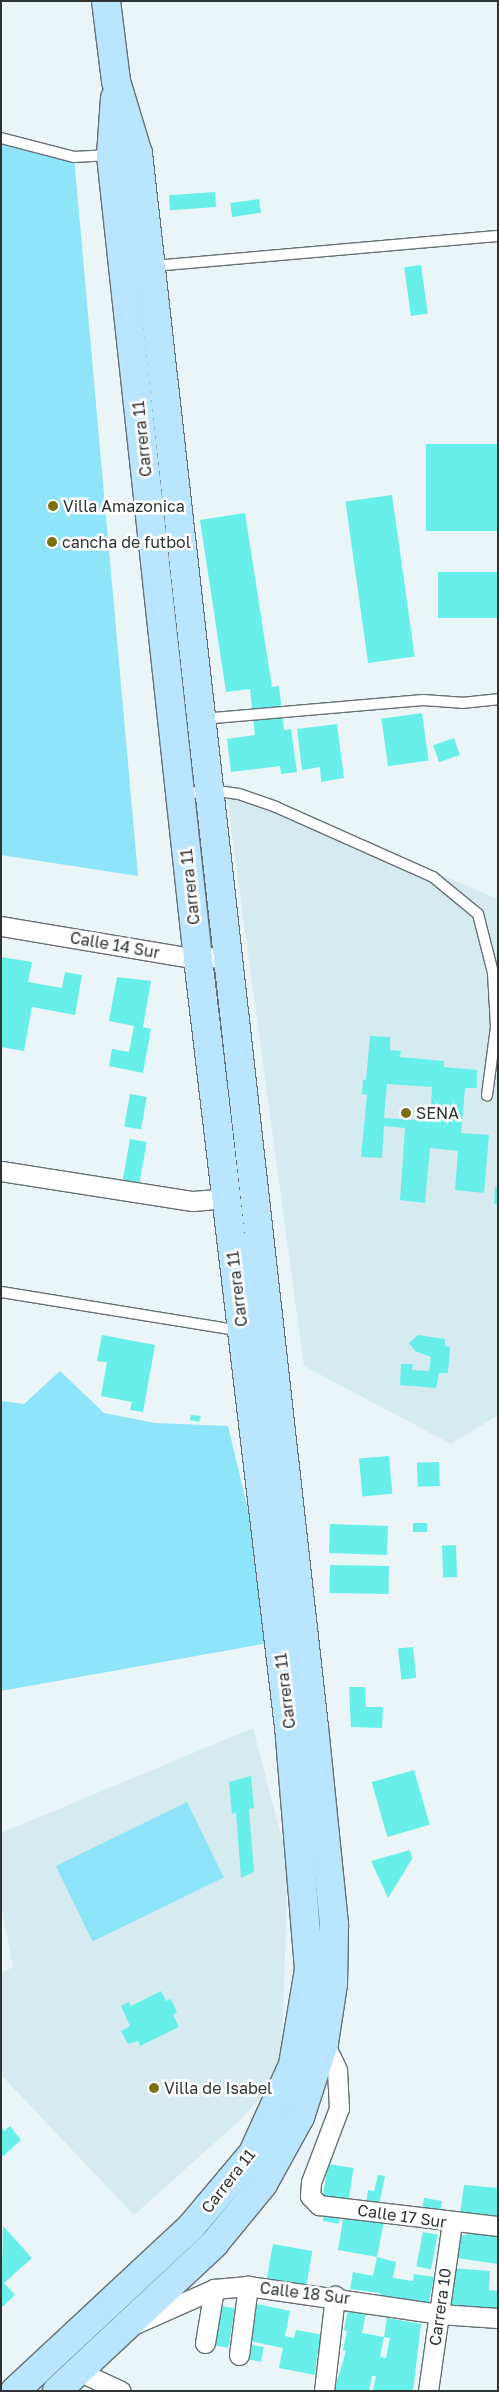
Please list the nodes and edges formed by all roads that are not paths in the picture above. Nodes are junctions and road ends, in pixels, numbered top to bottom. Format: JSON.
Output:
{"nodes":[{"id":1,"x":106,"y":1,"type":"edge"},
{"id":2,"x":1,"y":138,"type":"edge"},
{"id":3,"x":124,"y":154,"type":"junction"},
{"id":4,"x":498,"y":236,"type":"edge"},
{"id":5,"x":150,"y":266,"type":"junction"},
{"id":6,"x":498,"y":699,"type":"edge"},
{"id":7,"x":202,"y":719,"type":"junction"},
{"id":8,"x":210,"y":790,"type":"junction"},
{"id":9,"x":180,"y":795,"type":"junction"},
{"id":10,"x":1,"y":926,"type":"edge"},
{"id":11,"x":228,"y":955,"type":"junction"},
{"id":12,"x":198,"y":959,"type":"junction"},
{"id":13,"x":487,"y":1095,"type":"dead end"},
{"id":14,"x":1,"y":1171,"type":"edge"},
{"id":15,"x":226,"y":1198,"type":"junction"},
{"id":16,"x":1,"y":1292,"type":"edge"},
{"id":17,"x":242,"y":1331,"type":"junction"},
{"id":18,"x":324,"y":2043,"type":"junction"},
{"id":19,"x":452,"y":2223,"type":"junction"},
{"id":20,"x":498,"y":2226,"type":"edge"},
{"id":21,"x":248,"y":2286,"type":"junction"},
{"id":22,"x":214,"y":2289,"type":"junction"},
{"id":23,"x":335,"y":2296,"type":"junction"},
{"id":24,"x":439,"y":2314,"type":"junction"},
{"id":25,"x":498,"y":2318,"type":"edge"},
{"id":26,"x":120,"y":2331,"type":"junction"},
{"id":27,"x":205,"y":2343,"type":"dead end"},
{"id":28,"x":239,"y":2355,"type":"dead end"},
{"id":29,"x":78,"y":2371,"type":"junction"},
{"id":30,"x":15,"y":2391,"type":"edge"},
{"id":31,"x":57,"y":2391,"type":"edge"},
{"id":32,"x":121,"y":2391,"type":"edge"},
{"id":33,"x":324,"y":2391,"type":"edge"},
{"id":34,"x":428,"y":2391,"type":"edge"}],
"edges":[{"from":1,"to":3,"type":"main road","name":"Carrera 11"},
{"from":2,"to":3,"type":"lane"},
{"from":3,"to":5,"type":"main road","name":"Carrera 11"},
{"from":3,"to":9,"type":"main road","name":"Carrera 11"},
{"from":4,"to":5,"type":"lane"},
{"from":5,"to":7,"type":"main road","name":"Carrera 11"},
{"from":6,"to":7,"type":"lane"},
{"from":7,"to":8,"type":"main road","name":"Carrera 11"},
{"from":8,"to":9,"type":"lane"},
{"from":8,"to":11,"type":"main road","name":"Carrera 11"},
{"from":8,"to":13,"type":"lane"},
{"from":9,"to":12,"type":"main road","name":"Carrera 11"},
{"from":10,"to":12,"type":"street","name":"Calle 14 Sur"},
{"from":11,"to":12,"type":"street","name":"Calle 14 Sur"},
{"from":11,"to":18,"type":"main road","name":"Carrera 11"},
{"from":12,"to":15,"type":"main road","name":"Carrera 11"},
{"from":14,"to":15,"type":"street"},
{"from":15,"to":17,"type":"main road","name":"Carrera 11"},
{"from":16,"to":17,"type":"lane"},
{"from":17,"to":30,"type":"main road","name":"Carrera 11"},
{"from":18,"to":19,"type":"street","name":"Calle 17 Sur"},
{"from":18,"to":26,"type":"main road","name":"Carrera 11"},
{"from":19,"to":20,"type":"street","name":"Calle 17 Sur"},
{"from":19,"to":24,"type":"street","name":"Carrera 10"},
{"from":21,"to":22,"type":"street","name":"Calle 18 Sur"},
{"from":21,"to":23,"type":"street","name":"Calle 18 Sur"},
{"from":21,"to":28,"type":"street"},
{"from":22,"to":26,"type":"street","name":"Calle 18 Sur"},
{"from":22,"to":27,"type":"street"},
{"from":23,"to":24,"type":"street","name":"Calle 18 Sur"},
{"from":23,"to":33,"type":"street"},
{"from":24,"to":25,"type":"street","name":"Calle 18 Sur"},
{"from":24,"to":34,"type":"street","name":"Carrera 10"},
{"from":26,"to":29,"type":"main road","name":"Carrera 11"},
{"from":29,"to":31,"type":"main road","name":"Carrera 11"},
{"from":29,"to":32,"type":"street"}]}
